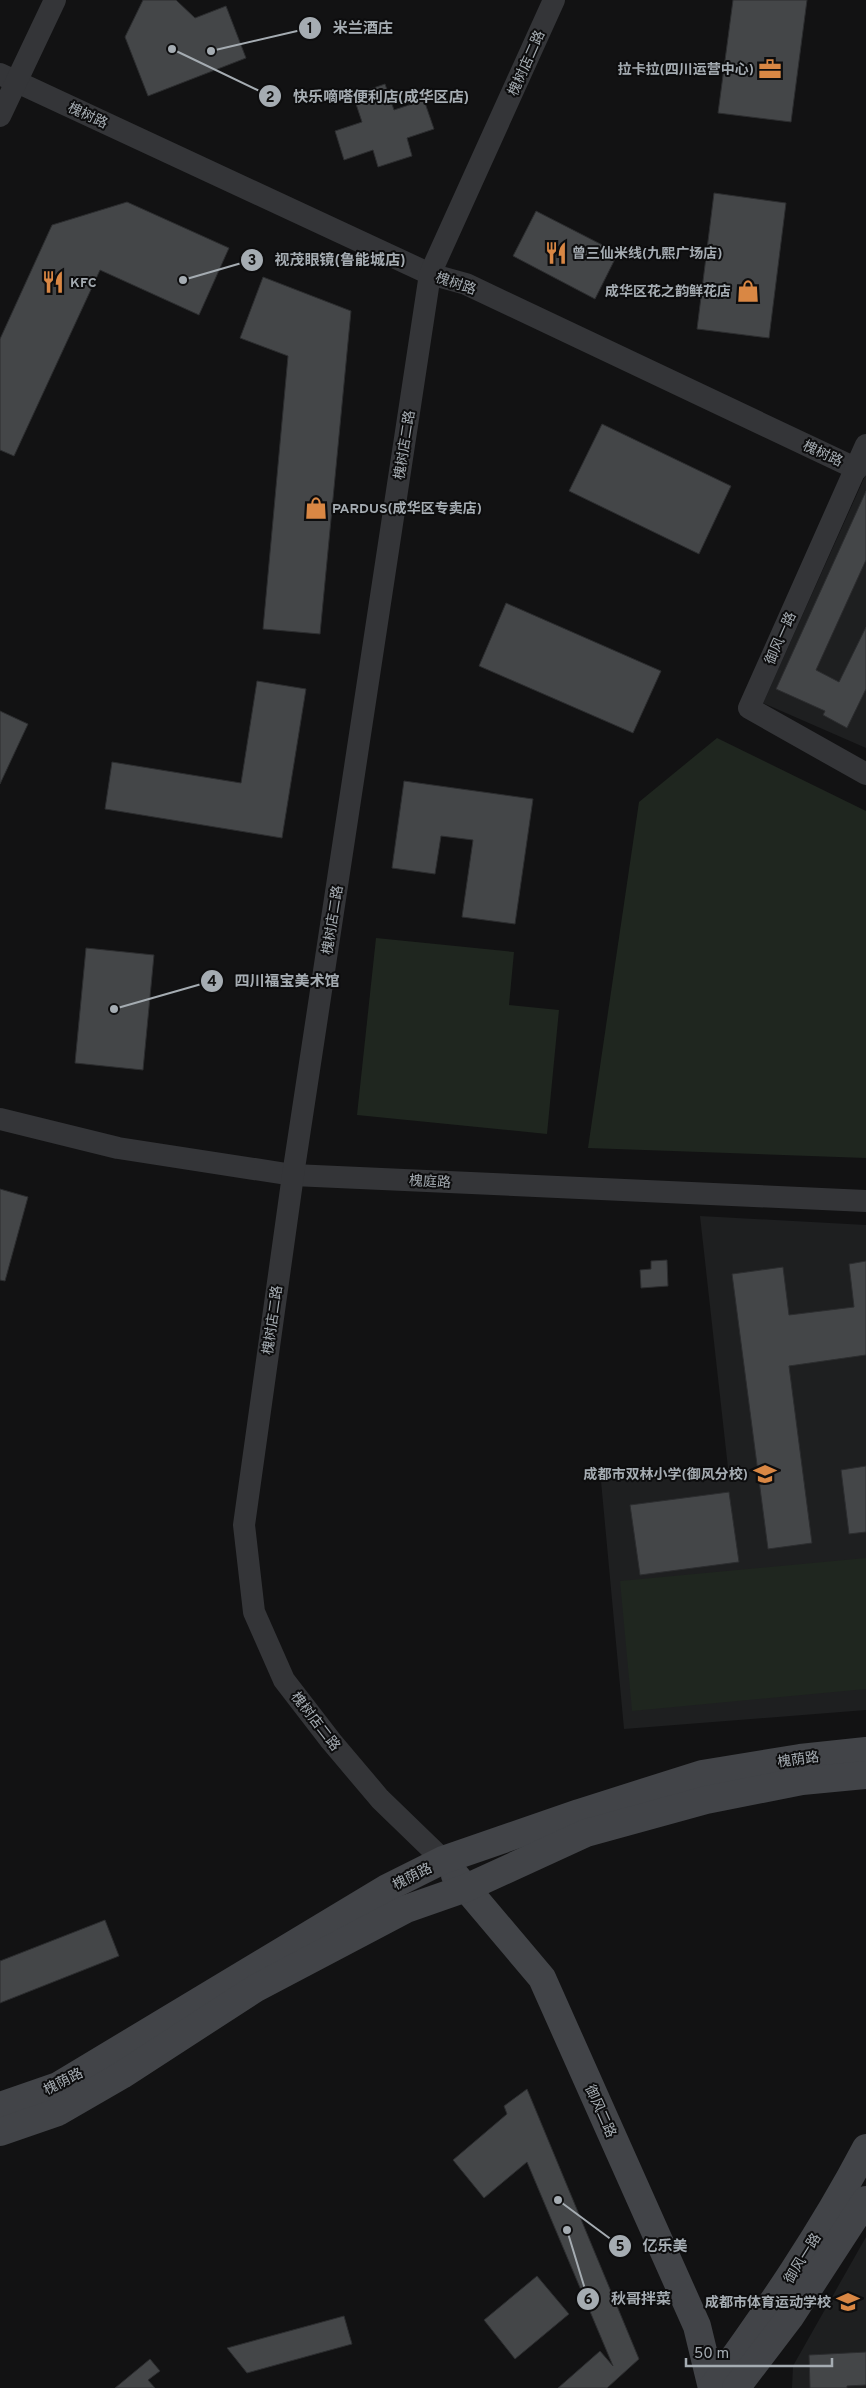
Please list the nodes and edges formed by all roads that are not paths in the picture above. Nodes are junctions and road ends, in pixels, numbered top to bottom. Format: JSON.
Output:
{"nodes":[{"id":1,"x":55,"y":0,"type":"edge"},
{"id":2,"x":554,"y":0,"type":"edge"},
{"id":3,"x":8,"y":78,"type":"edge"},
{"id":4,"x":0,"y":116,"type":"edge"},
{"id":5,"x":430,"y":274,"type":"junction"},
{"id":6,"x":866,"y":445,"type":"edge"},
{"id":7,"x":856,"y":468,"type":"junction"},
{"id":8,"x":866,"y":774,"type":"edge"},
{"id":9,"x":0,"y":1119,"type":"edge"},
{"id":10,"x":293,"y":1175,"type":"junction"},
{"id":11,"x":866,"y":1200,"type":"edge"},
{"id":12,"x":866,"y":1751,"type":"edge"},
{"id":13,"x":866,"y":1775,"type":"edge"},
{"id":14,"x":442,"y":1860,"type":"junction"},
{"id":15,"x":466,"y":1888,"type":"junction"},
{"id":16,"x":0,"y":2106,"type":"edge"},
{"id":17,"x":0,"y":2132,"type":"edge"},
{"id":18,"x":866,"y":2148,"type":"edge"},
{"id":19,"x":866,"y":2200,"type":"edge"},
{"id":20,"x":712,"y":2388,"type":"edge"},
{"id":21,"x":736,"y":2388,"type":"edge"}],
"edges":[{"from":1,"to":3,"type":"street"},
{"from":2,"to":5,"type":"street","name":"槐树店二路"},
{"from":3,"to":4,"type":"street"},
{"from":3,"to":5,"type":"street","name":"槐树路"},
{"from":5,"to":7,"type":"street","name":"槐树路"},
{"from":5,"to":10,"type":"street","name":"槐树店二路"},
{"from":6,"to":7,"type":"street","name":"御风一路"},
{"from":7,"to":8,"type":"street","name":"御风一路"},
{"from":9,"to":10,"type":"street","name":"槐庭路"},
{"from":10,"to":11,"type":"street","name":"槐庭路"},
{"from":10,"to":14,"type":"street","name":"槐树店二路"},
{"from":12,"to":14,"type":"main road","name":"槐荫路"},
{"from":13,"to":15,"type":"main road","name":"槐荫路"},
{"from":14,"to":15,"type":"main road","name":"御风二路"},
{"from":14,"to":16,"type":"main road","name":"槐荫路"},
{"from":15,"to":17,"type":"main road","name":"槐荫路"},
{"from":15,"to":20,"type":"main road","name":"御风二路"},
{"from":18,"to":20,"type":"main road","name":"御风一路"},
{"from":19,"to":21,"type":"main road","name":"御风一路"}]}
